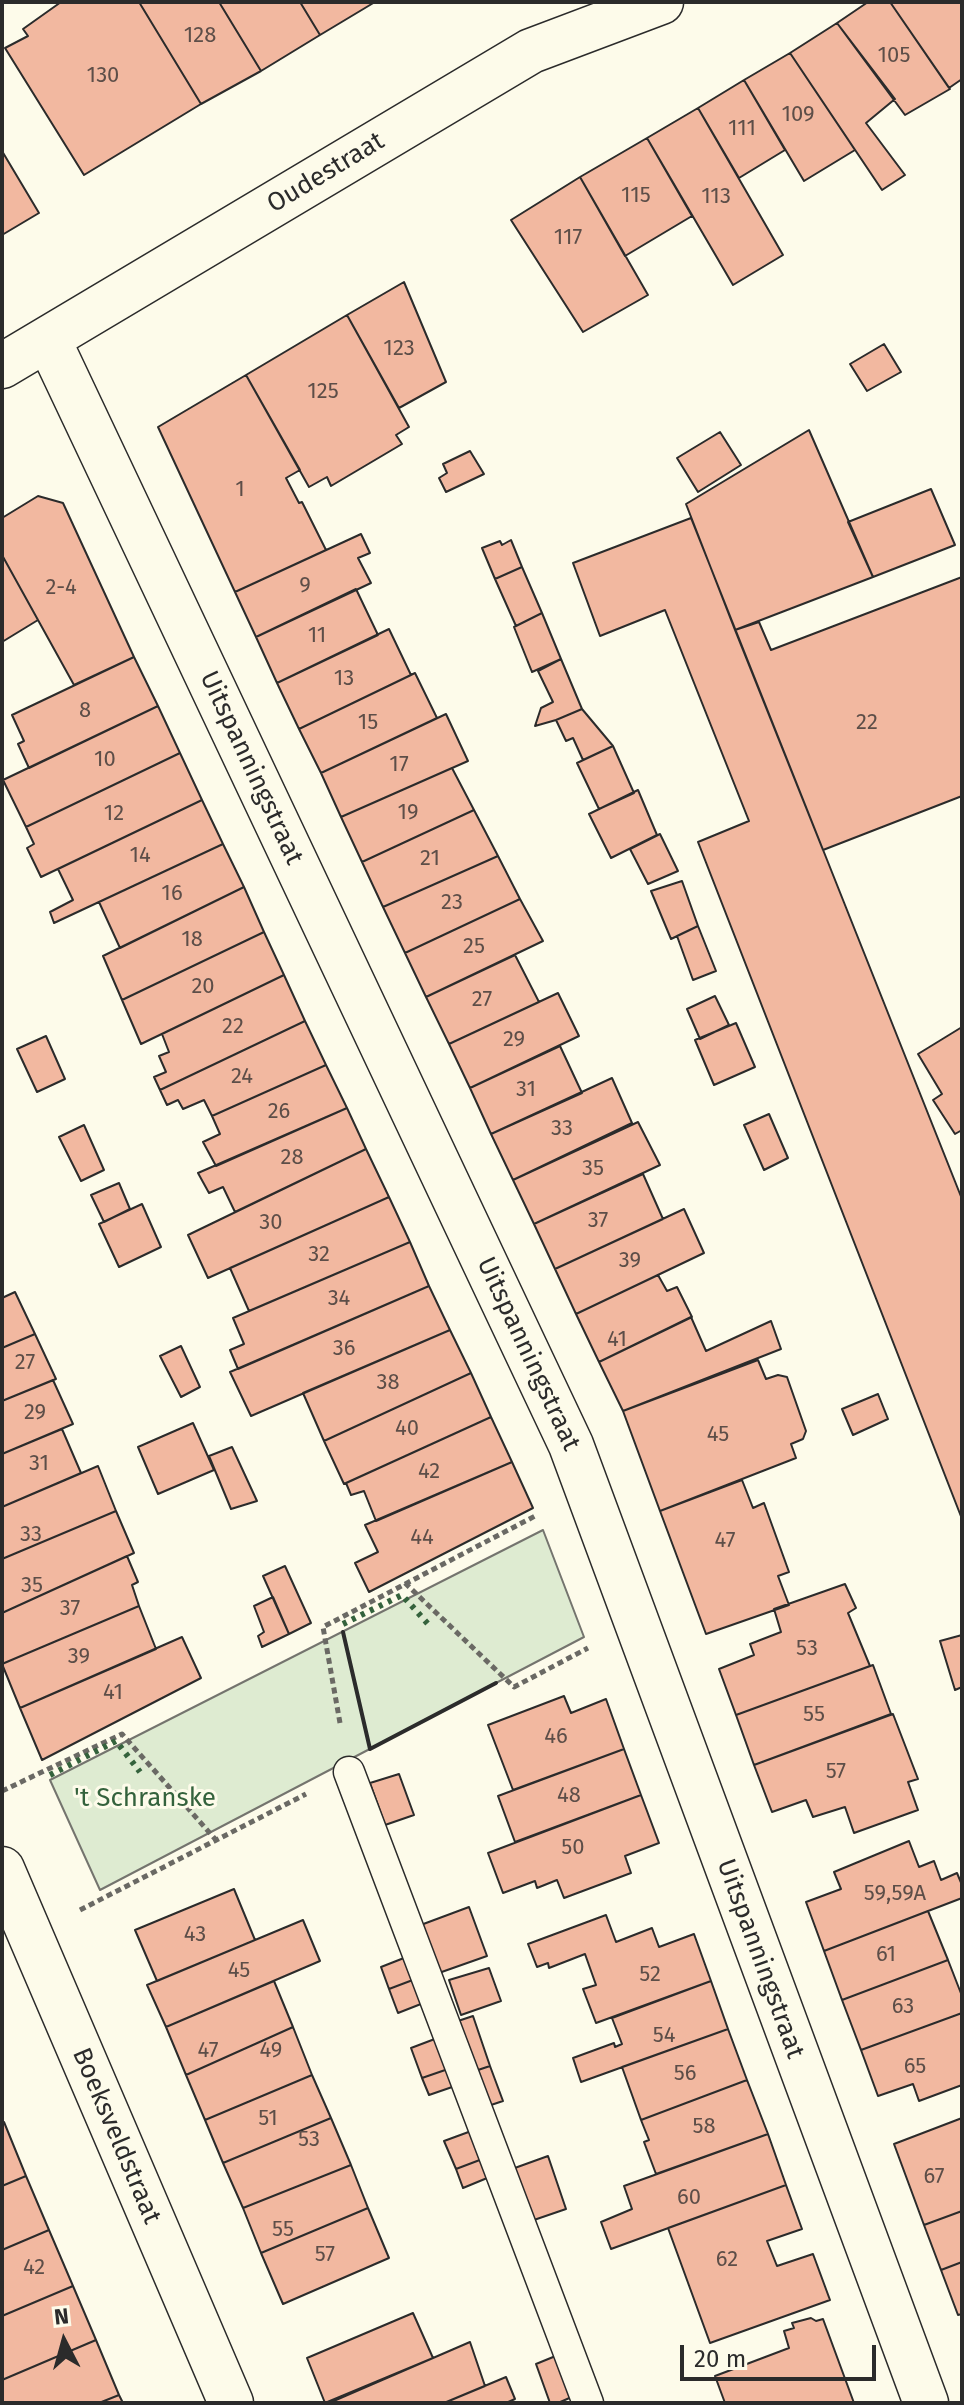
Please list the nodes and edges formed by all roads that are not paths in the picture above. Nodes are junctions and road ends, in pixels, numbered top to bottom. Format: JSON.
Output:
{"nodes":[{"id":1,"x":661,"y":2,"type":"edge"},
{"id":2,"x":48,"y":339,"type":"junction"},
{"id":3,"x":2,"y":366,"type":"edge"},
{"id":4,"x":349,"y":1772,"type":"road end"},
{"id":5,"x":2,"y":1869,"type":"edge"},
{"id":6,"x":231,"y":2403,"type":"edge"},
{"id":7,"x":588,"y":2403,"type":"edge"},
{"id":8,"x":926,"y":2403,"type":"edge"}],
"edges":[{"from":1,"to":2,"type":"street","name":"Oudestraat"},
{"from":2,"to":3,"type":"street","name":"Oudestraat"},
{"from":2,"to":8,"type":"street","name":"Uitspanningstraat"},
{"from":4,"to":7,"type":"lane"},
{"from":5,"to":6,"type":"street","name":"Boeksveldstraat"}]}
